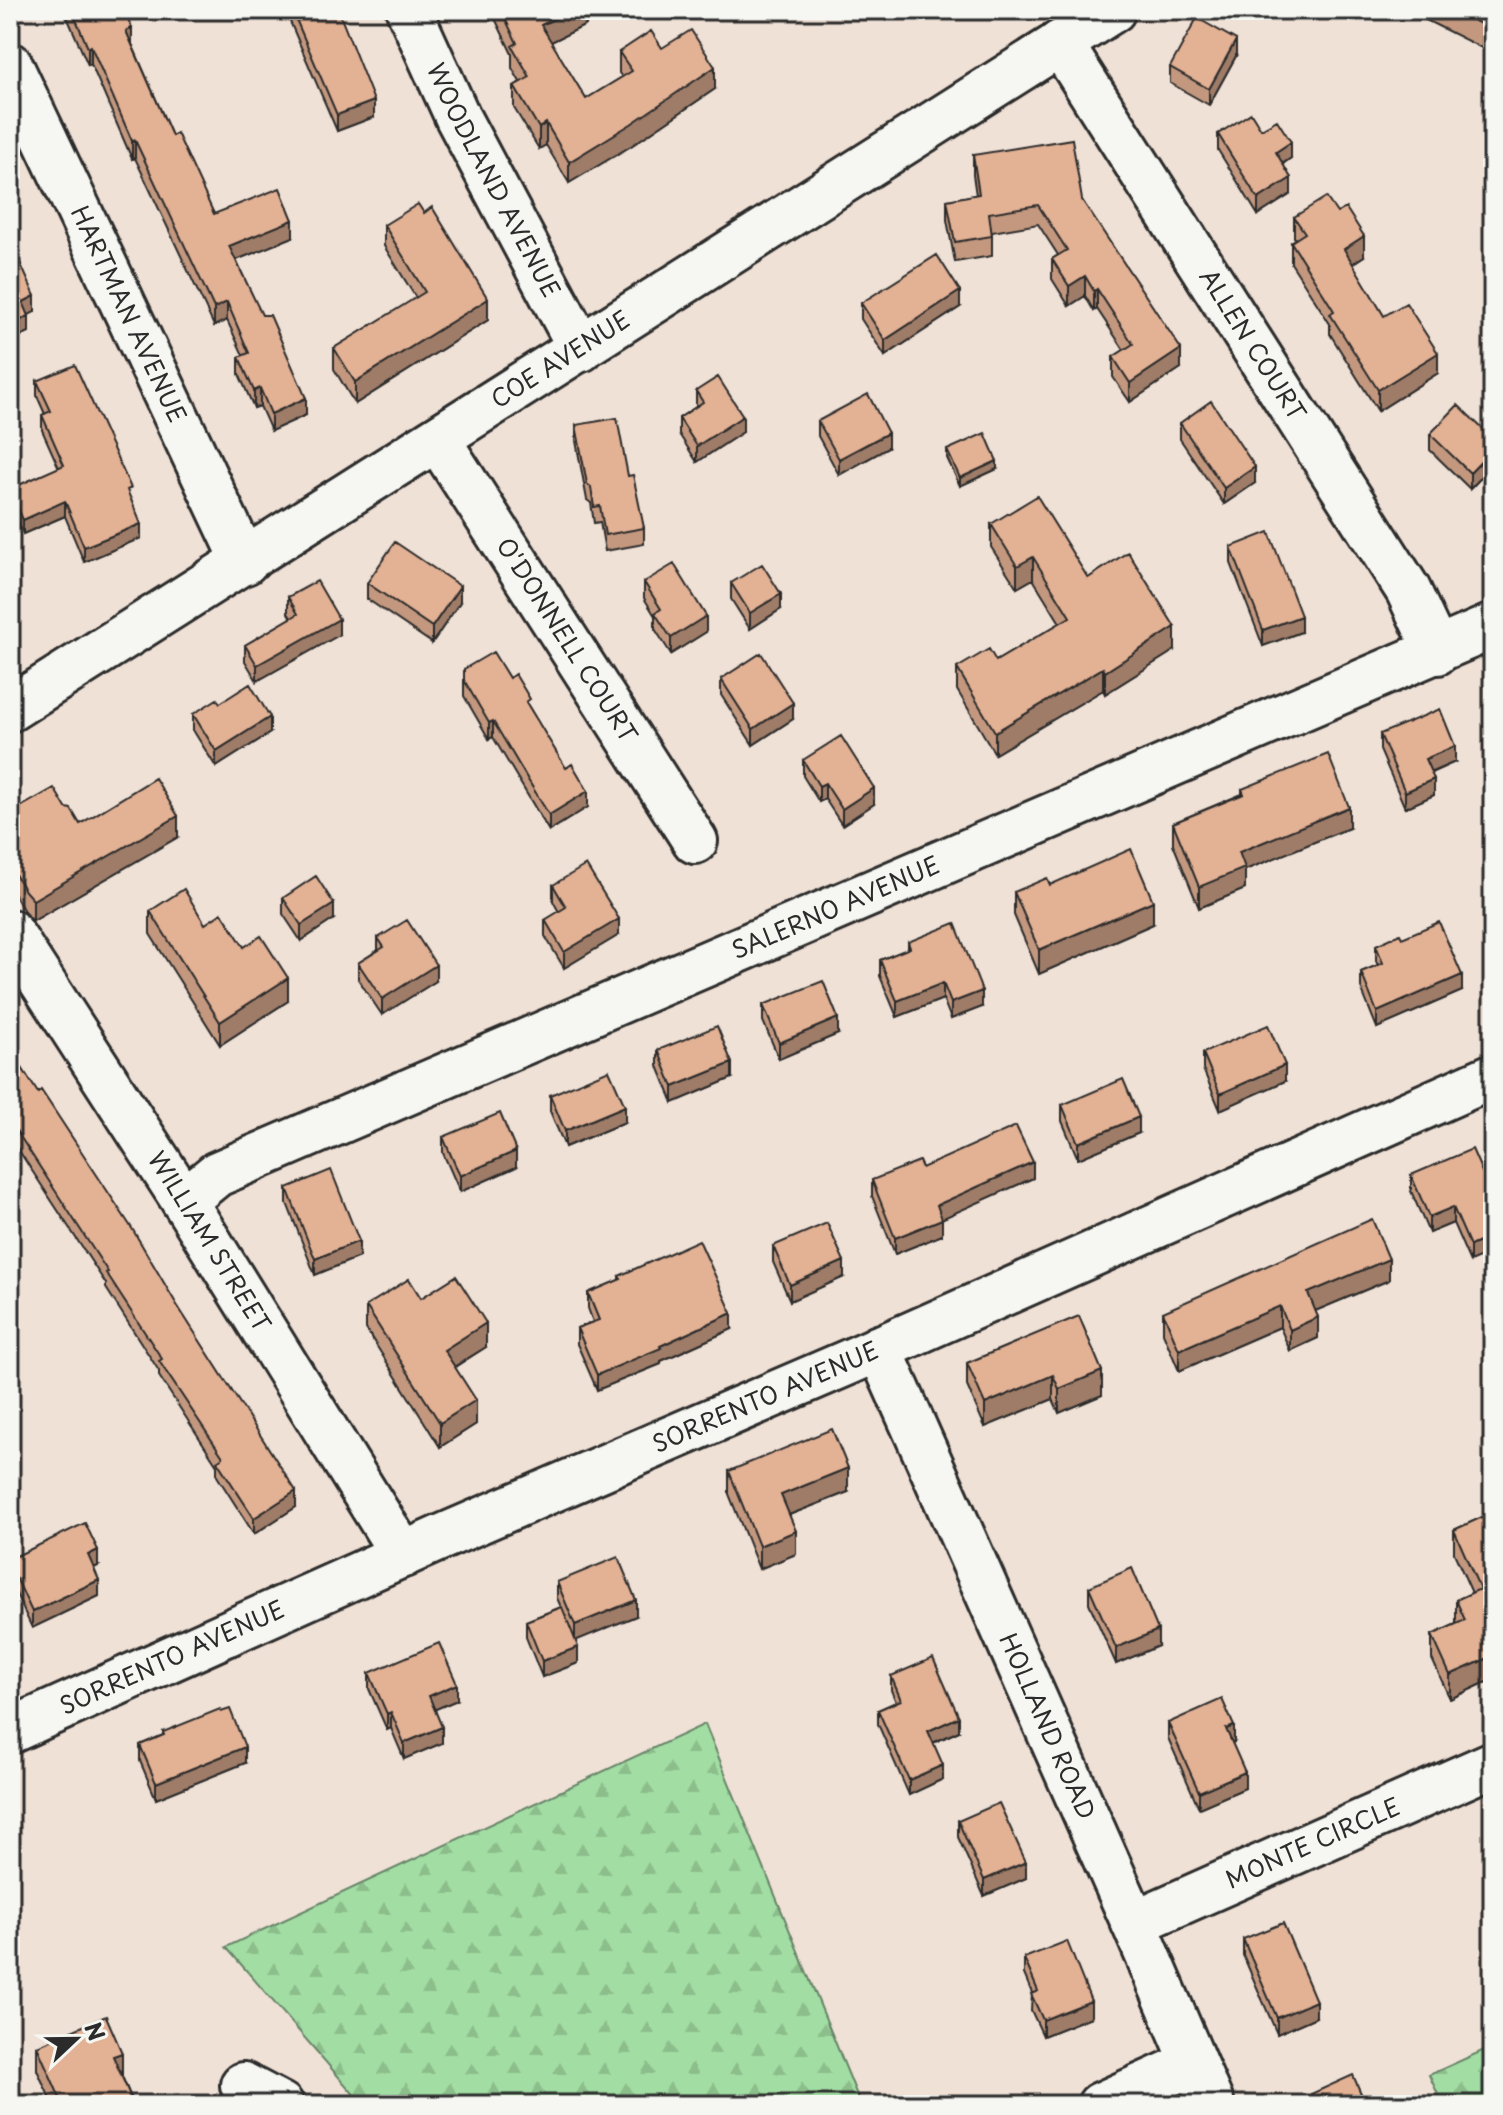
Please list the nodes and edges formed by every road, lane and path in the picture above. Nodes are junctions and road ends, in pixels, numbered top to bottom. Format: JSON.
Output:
{"nodes":[{"id":1,"x":409,"y":10,"type":"edge"},
{"id":2,"x":1113,"y":10,"type":"edge"},
{"id":3,"x":1060,"y":43,"type":"junction"},
{"id":4,"x":10,"y":65,"type":"edge"},
{"id":5,"x":581,"y":349,"type":"junction"},
{"id":6,"x":438,"y":440,"type":"junction"},
{"id":7,"x":245,"y":562,"type":"junction"},
{"id":8,"x":1493,"y":626,"type":"edge"},
{"id":9,"x":1437,"y":652,"type":"junction"},
{"id":10,"x":10,"y":709,"type":"edge"},
{"id":11,"x":695,"y":841,"type":"dead end"},
{"id":12,"x":10,"y":932,"type":"edge"},
{"id":13,"x":1493,"y":1076,"type":"edge"},
{"id":14,"x":184,"y":1201,"type":"junction"},
{"id":15,"x":879,"y":1348,"type":"junction"},
{"id":16,"x":403,"y":1555,"type":"junction"},
{"id":17,"x":24,"y":1725,"type":"edge"},
{"id":18,"x":1493,"y":1764,"type":"edge"},
{"id":19,"x":1134,"y":1923,"type":"junction"},
{"id":20,"x":1193,"y":2063,"type":"junction"},
{"id":21,"x":243,"y":2085,"type":"dead end"},
{"id":22,"x":281,"y":2105,"type":"edge"},
{"id":23,"x":1100,"y":2105,"type":"edge"},
{"id":24,"x":1212,"y":2105,"type":"edge"}],
"edges":[{"from":1,"to":5,"type":"street","name":"WOODLAND AVENUE"},
{"from":2,"to":3,"type":"street","name":"COE AVENUE"},
{"from":3,"to":5,"type":"street","name":"COE AVENUE"},
{"from":3,"to":9,"type":"street","name":"ALLEN COURT"},
{"from":4,"to":7,"type":"street","name":"HARTMAN AVENUE"},
{"from":5,"to":6,"type":"street","name":"COE AVENUE"},
{"from":6,"to":7,"type":"street","name":"COE AVENUE"},
{"from":6,"to":11,"type":"street","name":"O'DONNELL COURT"},
{"from":7,"to":10,"type":"street","name":"COE AVENUE"},
{"from":8,"to":9,"type":"street","name":"SALERNO AVENUE"},
{"from":9,"to":14,"type":"street","name":"SALERNO AVENUE"},
{"from":12,"to":14,"type":"street","name":"WILLIAM STREET"},
{"from":13,"to":15,"type":"street","name":"SORRENTO AVENUE"},
{"from":14,"to":16,"type":"street","name":"WILLIAM STREET"},
{"from":15,"to":16,"type":"street","name":"SORRENTO AVENUE"},
{"from":15,"to":19,"type":"street","name":"HOLLAND ROAD"},
{"from":16,"to":17,"type":"street","name":"SORRENTO AVENUE"},
{"from":18,"to":19,"type":"street","name":"MONTE CIRCLE"},
{"from":19,"to":20,"type":"street","name":"HOLLAND ROAD"},
{"from":20,"to":23,"type":"street"},
{"from":20,"to":24,"type":"street","name":"HOLLAND ROAD"},
{"from":21,"to":22,"type":"street"}]}
